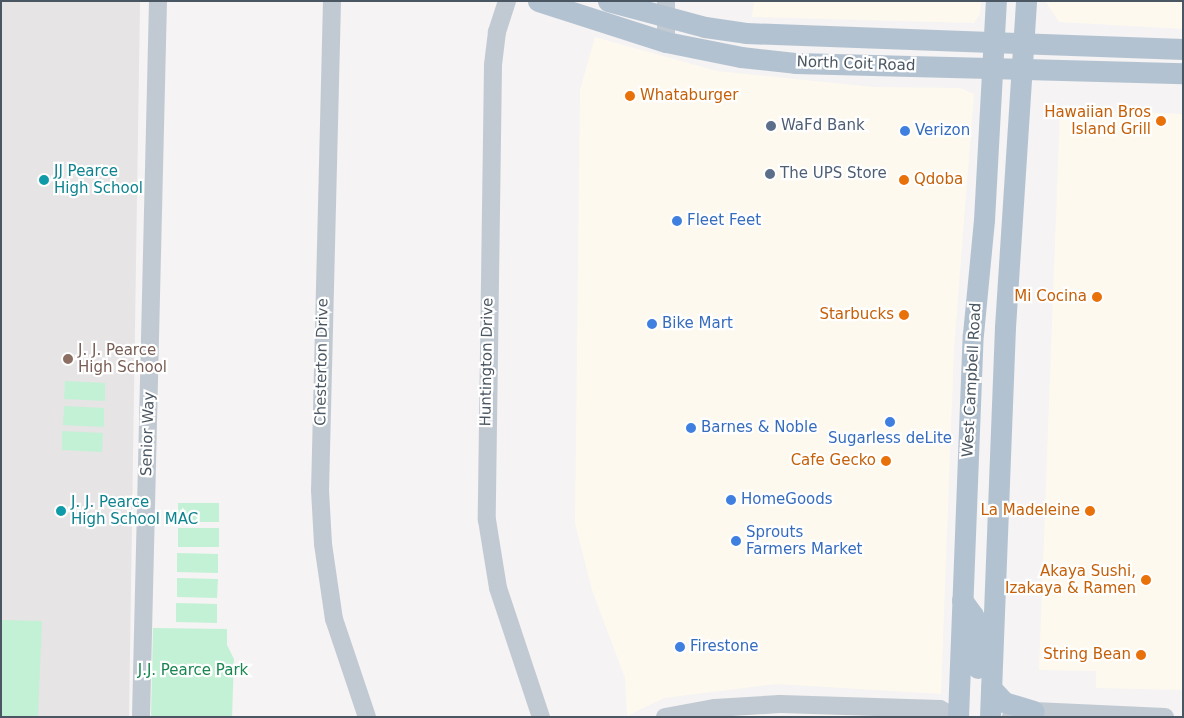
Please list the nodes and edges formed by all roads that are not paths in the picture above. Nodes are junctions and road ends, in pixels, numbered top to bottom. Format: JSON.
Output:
{"nodes":[{"id":1,"x":158,"y":1,"type":"edge"},
{"id":2,"x":332,"y":1,"type":"edge"},
{"id":3,"x":507,"y":1,"type":"edge"},
{"id":4,"x":538,"y":1,"type":"edge"},
{"id":5,"x":608,"y":1,"type":"edge"},
{"id":6,"x":996,"y":1,"type":"edge"},
{"id":7,"x":1026,"y":1,"type":"edge"},
{"id":8,"x":666,"y":9,"type":"edge"},
{"id":9,"x":830,"y":38,"type":"junction"},
{"id":10,"x":666,"y":42,"type":"junction"},
{"id":11,"x":994,"y":43,"type":"junction"},
{"id":12,"x":1024,"y":44,"type":"junction"},
{"id":13,"x":1183,"y":50,"type":"edge"},
{"id":14,"x":742,"y":57,"type":"junction"},
{"id":15,"x":993,"y":68,"type":"junction"},
{"id":16,"x":1022,"y":69,"type":"junction"},
{"id":17,"x":1183,"y":73,"type":"edge"},
{"id":18,"x":1002,"y":388,"type":"junction"},
{"id":19,"x":970,"y":389,"type":"junction"},
{"id":20,"x":962,"y":600,"type":"junction"},
{"id":21,"x":991,"y":688,"type":"junction"},
{"id":22,"x":817,"y":711,"type":"edge"},
{"id":23,"x":1034,"y":711,"type":"junction"},
{"id":24,"x":716,"y":713,"type":"edge"},
{"id":25,"x":979,"y":715,"type":"edge"},
{"id":26,"x":1110,"y":716,"type":"edge"},
{"id":27,"x":141,"y":717,"type":"edge"},
{"id":28,"x":367,"y":717,"type":"edge"},
{"id":29,"x":541,"y":717,"type":"edge"},
{"id":30,"x":666,"y":717,"type":"edge"},
{"id":31,"x":954,"y":717,"type":"edge"},
{"id":32,"x":958,"y":717,"type":"edge"},
{"id":33,"x":1011,"y":717,"type":"edge"},
{"id":34,"x":1165,"y":717,"type":"edge"}],
"edges":[{"from":1,"to":27,"type":"street","name":"Senior Way"},
{"from":2,"to":28,"type":"street","name":"Chesterton Drive"},
{"from":3,"to":29,"type":"street","name":"Huntington Drive"},
{"from":4,"to":10,"type":"main road","name":"North Coit Road"},
{"from":5,"to":8,"type":"main road","name":"North Coit Road"},
{"from":6,"to":11,"type":"main road","name":"West Campbell Road"},
{"from":7,"to":12,"type":"main road","name":"West Campbell Road"},
{"from":8,"to":9,"type":"main road","name":"North Coit Road"},
{"from":8,"to":10,"type":"street"},
{"from":9,"to":11,"type":"main road","name":"North Coit Road"},
{"from":9,"to":14,"type":"main road"},
{"from":10,"to":14,"type":"main road","name":"North Coit Road"},
{"from":11,"to":12,"type":"main road","name":"North Coit Road"},
{"from":11,"to":15,"type":"main road","name":"West Campbell Road"},
{"from":12,"to":13,"type":"main road","name":"North Coit Road"},
{"from":12,"to":16,"type":"main road","name":"West Campbell Road"},
{"from":14,"to":15,"type":"main road","name":"North Coit Road"},
{"from":15,"to":16,"type":"main road","name":"North Coit Road"},
{"from":15,"to":19,"type":"main road","name":"West Campbell Road"},
{"from":16,"to":17,"type":"main road","name":"North Coit Road"},
{"from":16,"to":18,"type":"main road","name":"West Campbell Road"},
{"from":18,"to":19,"type":"main road"},
{"from":18,"to":21,"type":"main road","name":"West Campbell Road"},
{"from":19,"to":20,"type":"main road","name":"West Campbell Road"},
{"from":20,"to":25,"type":"main road"},
{"from":20,"to":32,"type":"main road","name":"West Campbell Road"},
{"from":21,"to":23,"type":"main road"},
{"from":21,"to":25,"type":"main road"},
{"from":22,"to":24,"type":"street"},
{"from":22,"to":31,"type":"street"},
{"from":23,"to":26,"type":"street"},
{"from":23,"to":33,"type":"street"},
{"from":24,"to":30,"type":"street"},
{"from":26,"to":34,"type":"street"}]}
